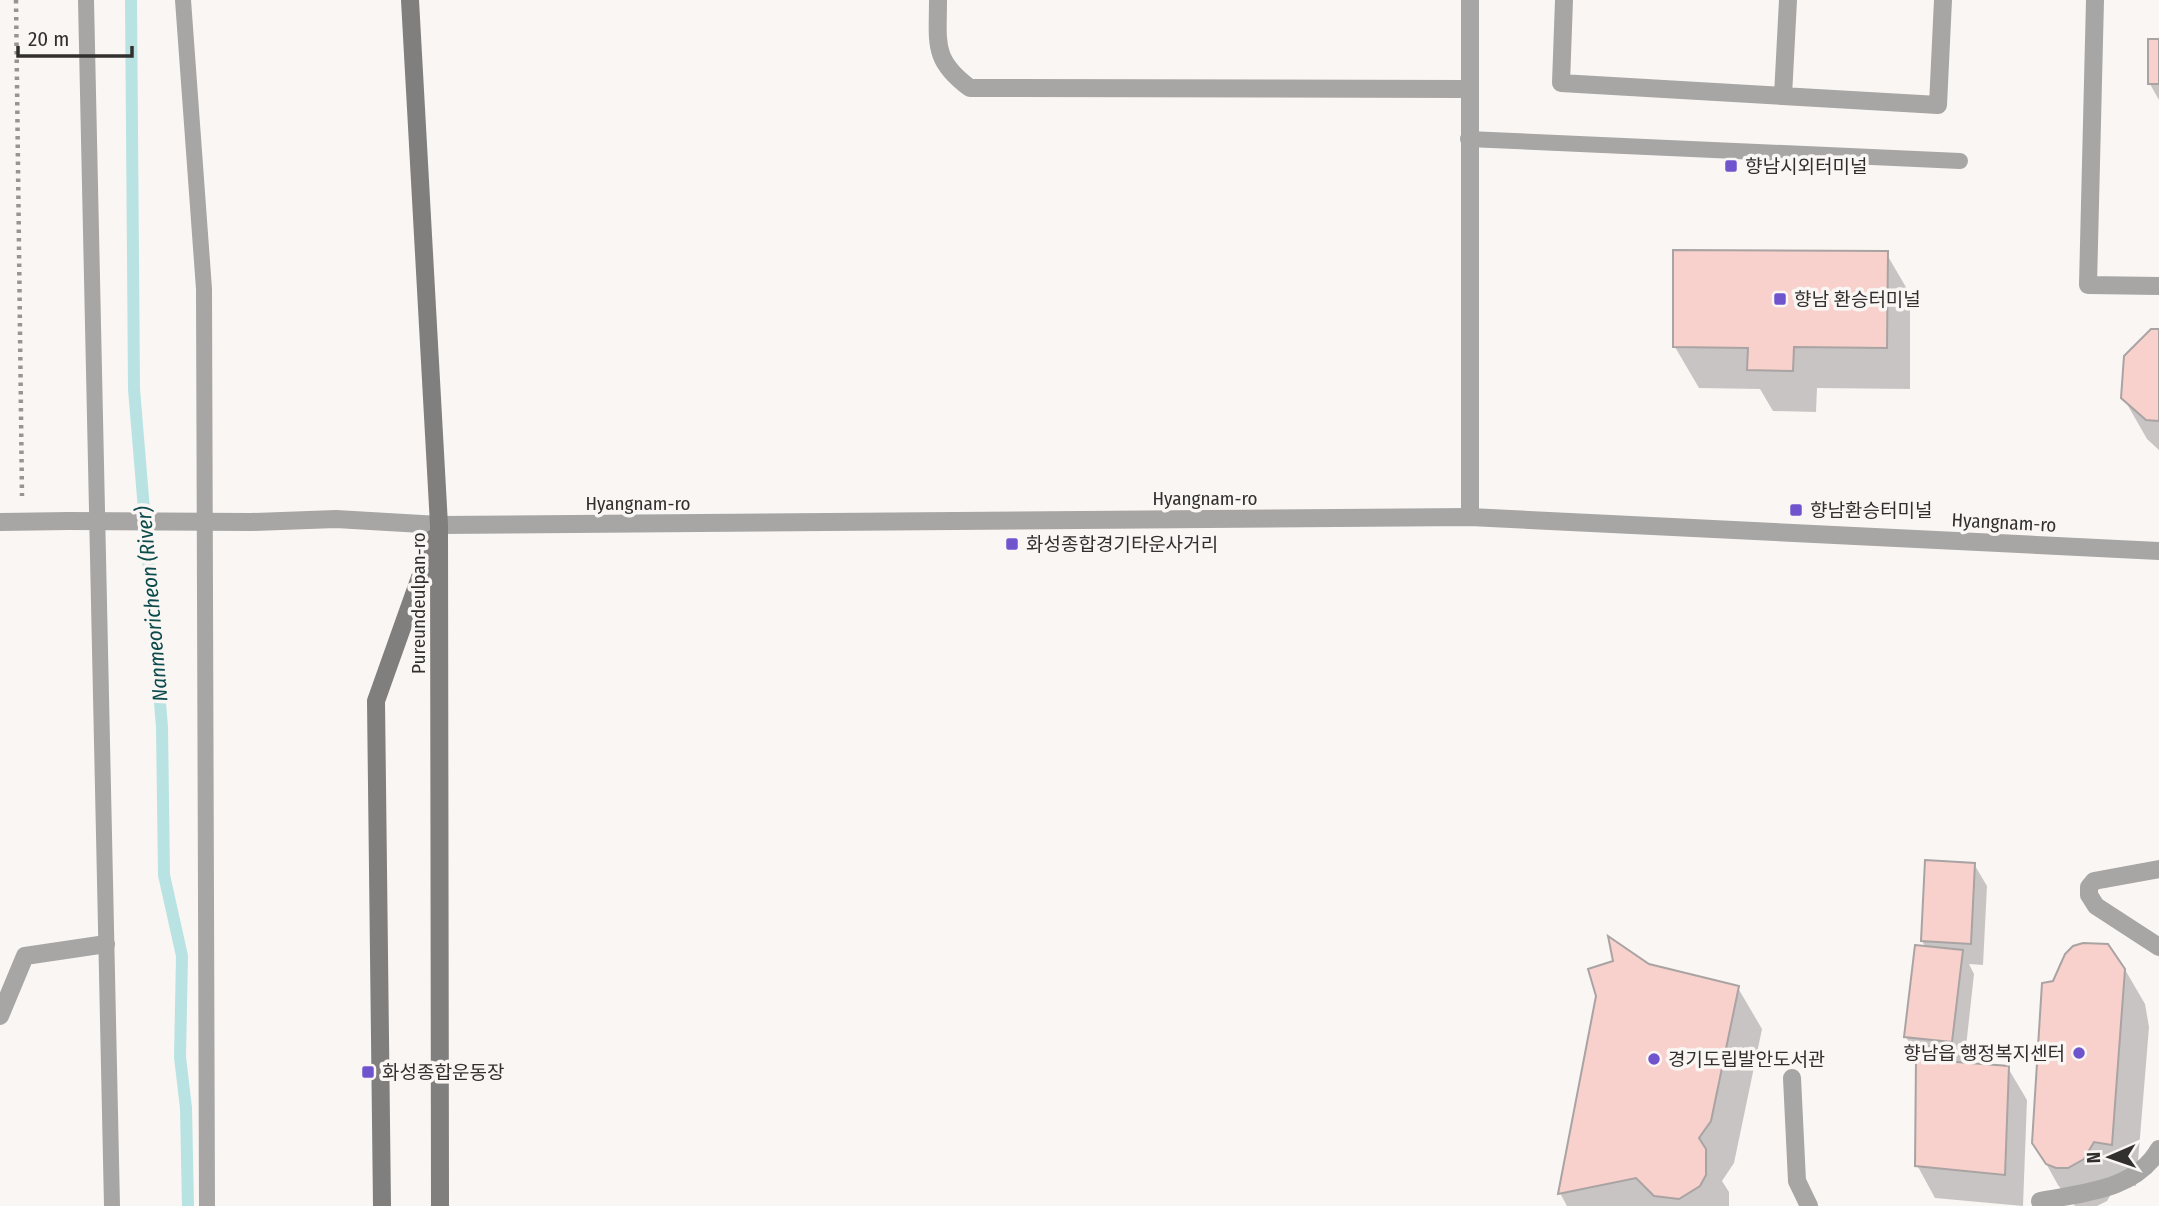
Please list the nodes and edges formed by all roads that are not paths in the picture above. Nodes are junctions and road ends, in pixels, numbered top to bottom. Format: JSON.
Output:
{"nodes":[{"id":1,"x":86,"y":0,"type":"edge"},
{"id":2,"x":183,"y":0,"type":"edge"},
{"id":3,"x":410,"y":0,"type":"edge"},
{"id":4,"x":938,"y":0,"type":"edge"},
{"id":5,"x":1470,"y":0,"type":"edge"},
{"id":6,"x":1564,"y":0,"type":"edge"},
{"id":7,"x":1788,"y":0,"type":"edge"},
{"id":8,"x":1943,"y":0,"type":"edge"},
{"id":9,"x":2095,"y":0,"type":"edge"},
{"id":10,"x":1468,"y":89,"type":"junction"},
{"id":11,"x":1783,"y":96,"type":"junction"},
{"id":12,"x":1468,"y":139,"type":"junction"},
{"id":13,"x":1960,"y":161,"type":"dead end"},
{"id":14,"x":2159,"y":286,"type":"edge"},
{"id":15,"x":1470,"y":517,"type":"junction"},
{"id":16,"x":0,"y":522,"type":"edge"},
{"id":17,"x":439,"y":525,"type":"junction"},
{"id":18,"x":2159,"y":551,"type":"edge"},
{"id":19,"x":2159,"y":869,"type":"edge"},
{"id":20,"x":106,"y":944,"type":"junction"},
{"id":21,"x":2159,"y":947,"type":"edge"},
{"id":22,"x":0,"y":1016,"type":"edge"},
{"id":23,"x":1792,"y":1078,"type":"dead end"},
{"id":24,"x":2159,"y":1149,"type":"edge"},
{"id":25,"x":2040,"y":1201,"type":"dead end"},
{"id":26,"x":112,"y":1206,"type":"edge"},
{"id":27,"x":207,"y":1206,"type":"edge"},
{"id":28,"x":382,"y":1206,"type":"edge"},
{"id":29,"x":440,"y":1206,"type":"edge"},
{"id":30,"x":1810,"y":1206,"type":"edge"}],
"edges":[{"from":1,"to":20,"type":"lane"},
{"from":2,"to":27,"type":"lane"},
{"from":3,"to":17,"type":"main road","name":"Pureundeulpan-ro"},
{"from":4,"to":10,"type":"street"},
{"from":5,"to":10,"type":"street"},
{"from":6,"to":11,"type":"street"},
{"from":7,"to":11,"type":"street"},
{"from":8,"to":11,"type":"street"},
{"from":9,"to":14,"type":"street"},
{"from":10,"to":12,"type":"street"},
{"from":12,"to":13,"type":"lane"},
{"from":12,"to":15,"type":"street"},
{"from":15,"to":17,"type":"street","name":"Hyangnam-ro"},
{"from":15,"to":18,"type":"street","name":"Hyangnam-ro"},
{"from":16,"to":17,"type":"street","name":"Hyangnam-ro","bridge":true},
{"from":17,"to":28,"type":"main road"},
{"from":17,"to":29,"type":"main road","name":"Pureundeulpan-ro"},
{"from":19,"to":21,"type":"street"},
{"from":20,"to":22,"type":"street"},
{"from":20,"to":26,"type":"lane"},
{"from":23,"to":30,"type":"street"},
{"from":24,"to":25,"type":"street"}]}
